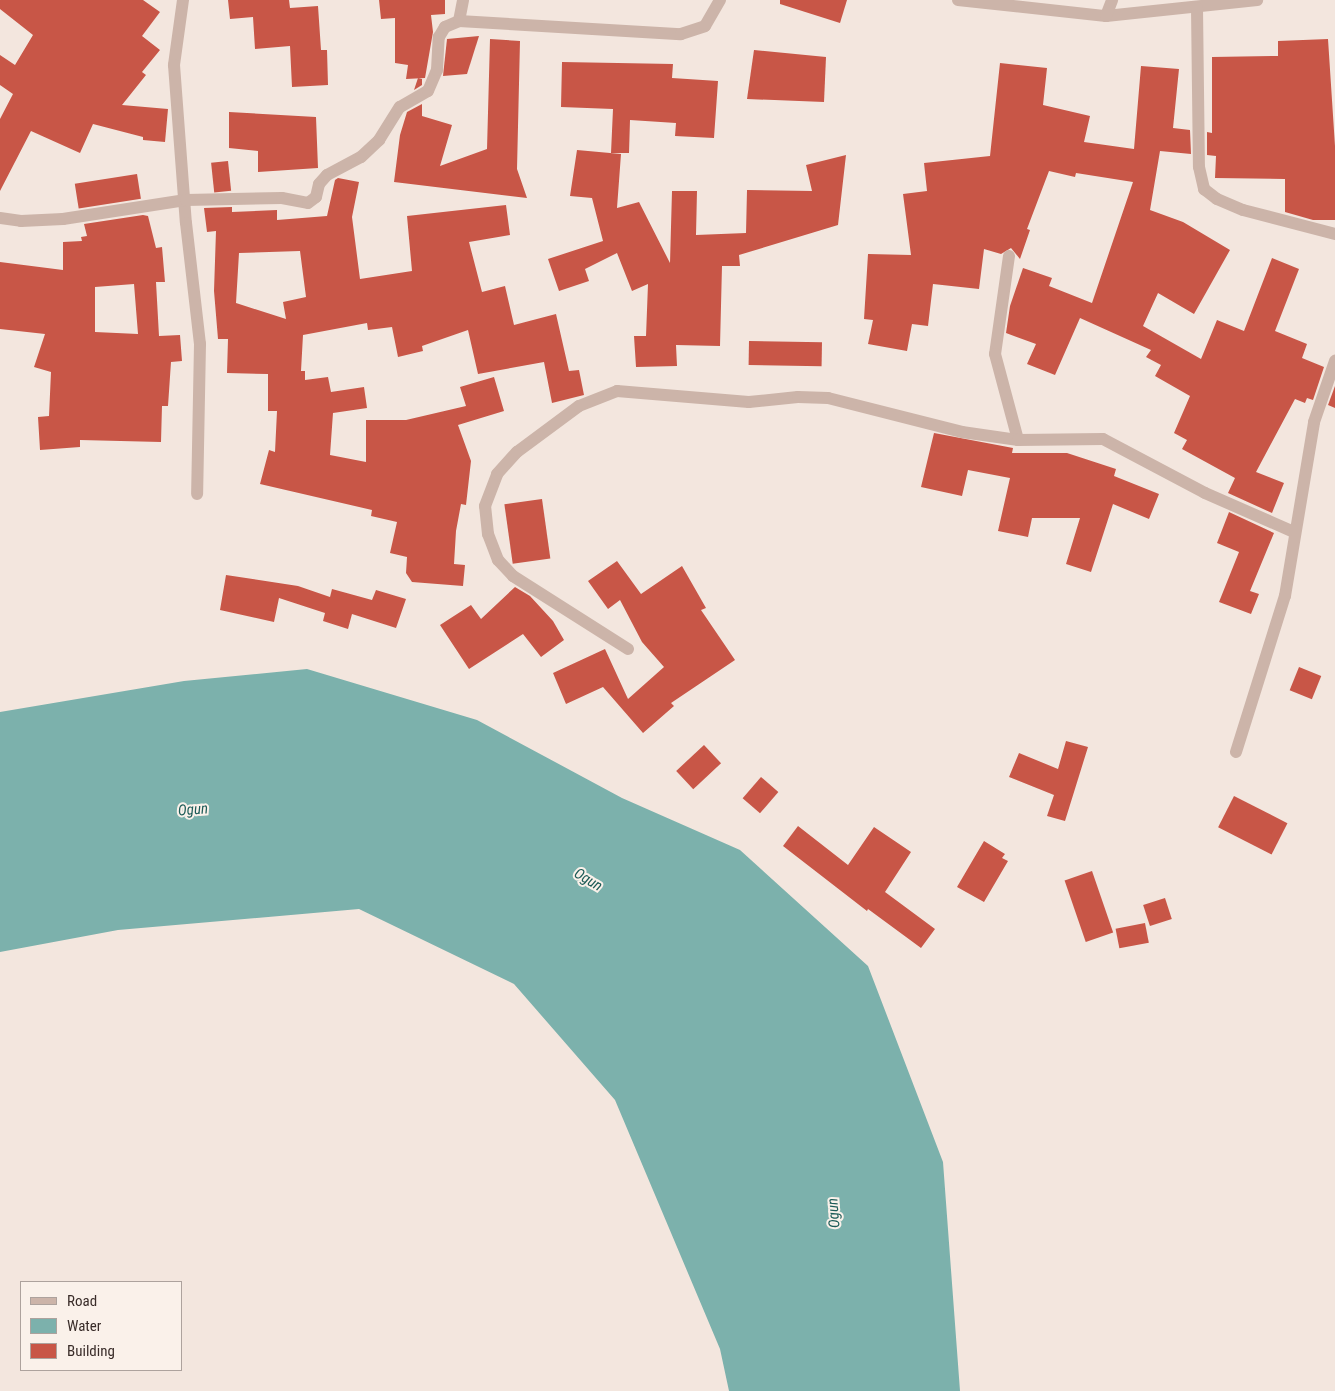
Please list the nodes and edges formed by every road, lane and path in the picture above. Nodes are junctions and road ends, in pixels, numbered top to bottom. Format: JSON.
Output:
{"nodes":[{"id":1,"x":183,"y":0,"type":"edge"},
{"id":2,"x":463,"y":0,"type":"edge"},
{"id":3,"x":720,"y":0,"type":"edge"},
{"id":4,"x":958,"y":0,"type":"edge"},
{"id":5,"x":1112,"y":0,"type":"edge"},
{"id":6,"x":1257,"y":0,"type":"edge"},
{"id":7,"x":1197,"y":8,"type":"junction"},
{"id":8,"x":1106,"y":16,"type":"junction"},
{"id":9,"x":460,"y":21,"type":"junction"},
{"id":10,"x":186,"y":200,"type":"junction"},
{"id":11,"x":0,"y":218,"type":"edge"},
{"id":12,"x":1335,"y":234,"type":"edge"},
{"id":13,"x":1009,"y":256,"type":"dead end"},
{"id":14,"x":1335,"y":362,"type":"edge"},
{"id":15,"x":1018,"y":440,"type":"junction"},
{"id":16,"x":197,"y":494,"type":"dead end"},
{"id":17,"x":1294,"y":532,"type":"junction"},
{"id":18,"x":628,"y":649,"type":"dead end"},
{"id":19,"x":1236,"y":752,"type":"dead end"}],
"edges":[{"from":1,"to":10,"type":"street"},
{"from":2,"to":9,"type":"street"},
{"from":3,"to":9,"type":"street"},
{"from":4,"to":8,"type":"street"},
{"from":5,"to":8,"type":"street"},
{"from":6,"to":7,"type":"street"},
{"from":7,"to":8,"type":"street"},
{"from":7,"to":12,"type":"street"},
{"from":9,"to":10,"type":"street"},
{"from":10,"to":11,"type":"street"},
{"from":10,"to":16,"type":"street"},
{"from":13,"to":15,"type":"street"},
{"from":14,"to":17,"type":"street"},
{"from":15,"to":17,"type":"street"},
{"from":15,"to":18,"type":"street"},
{"from":17,"to":19,"type":"street"}]}
